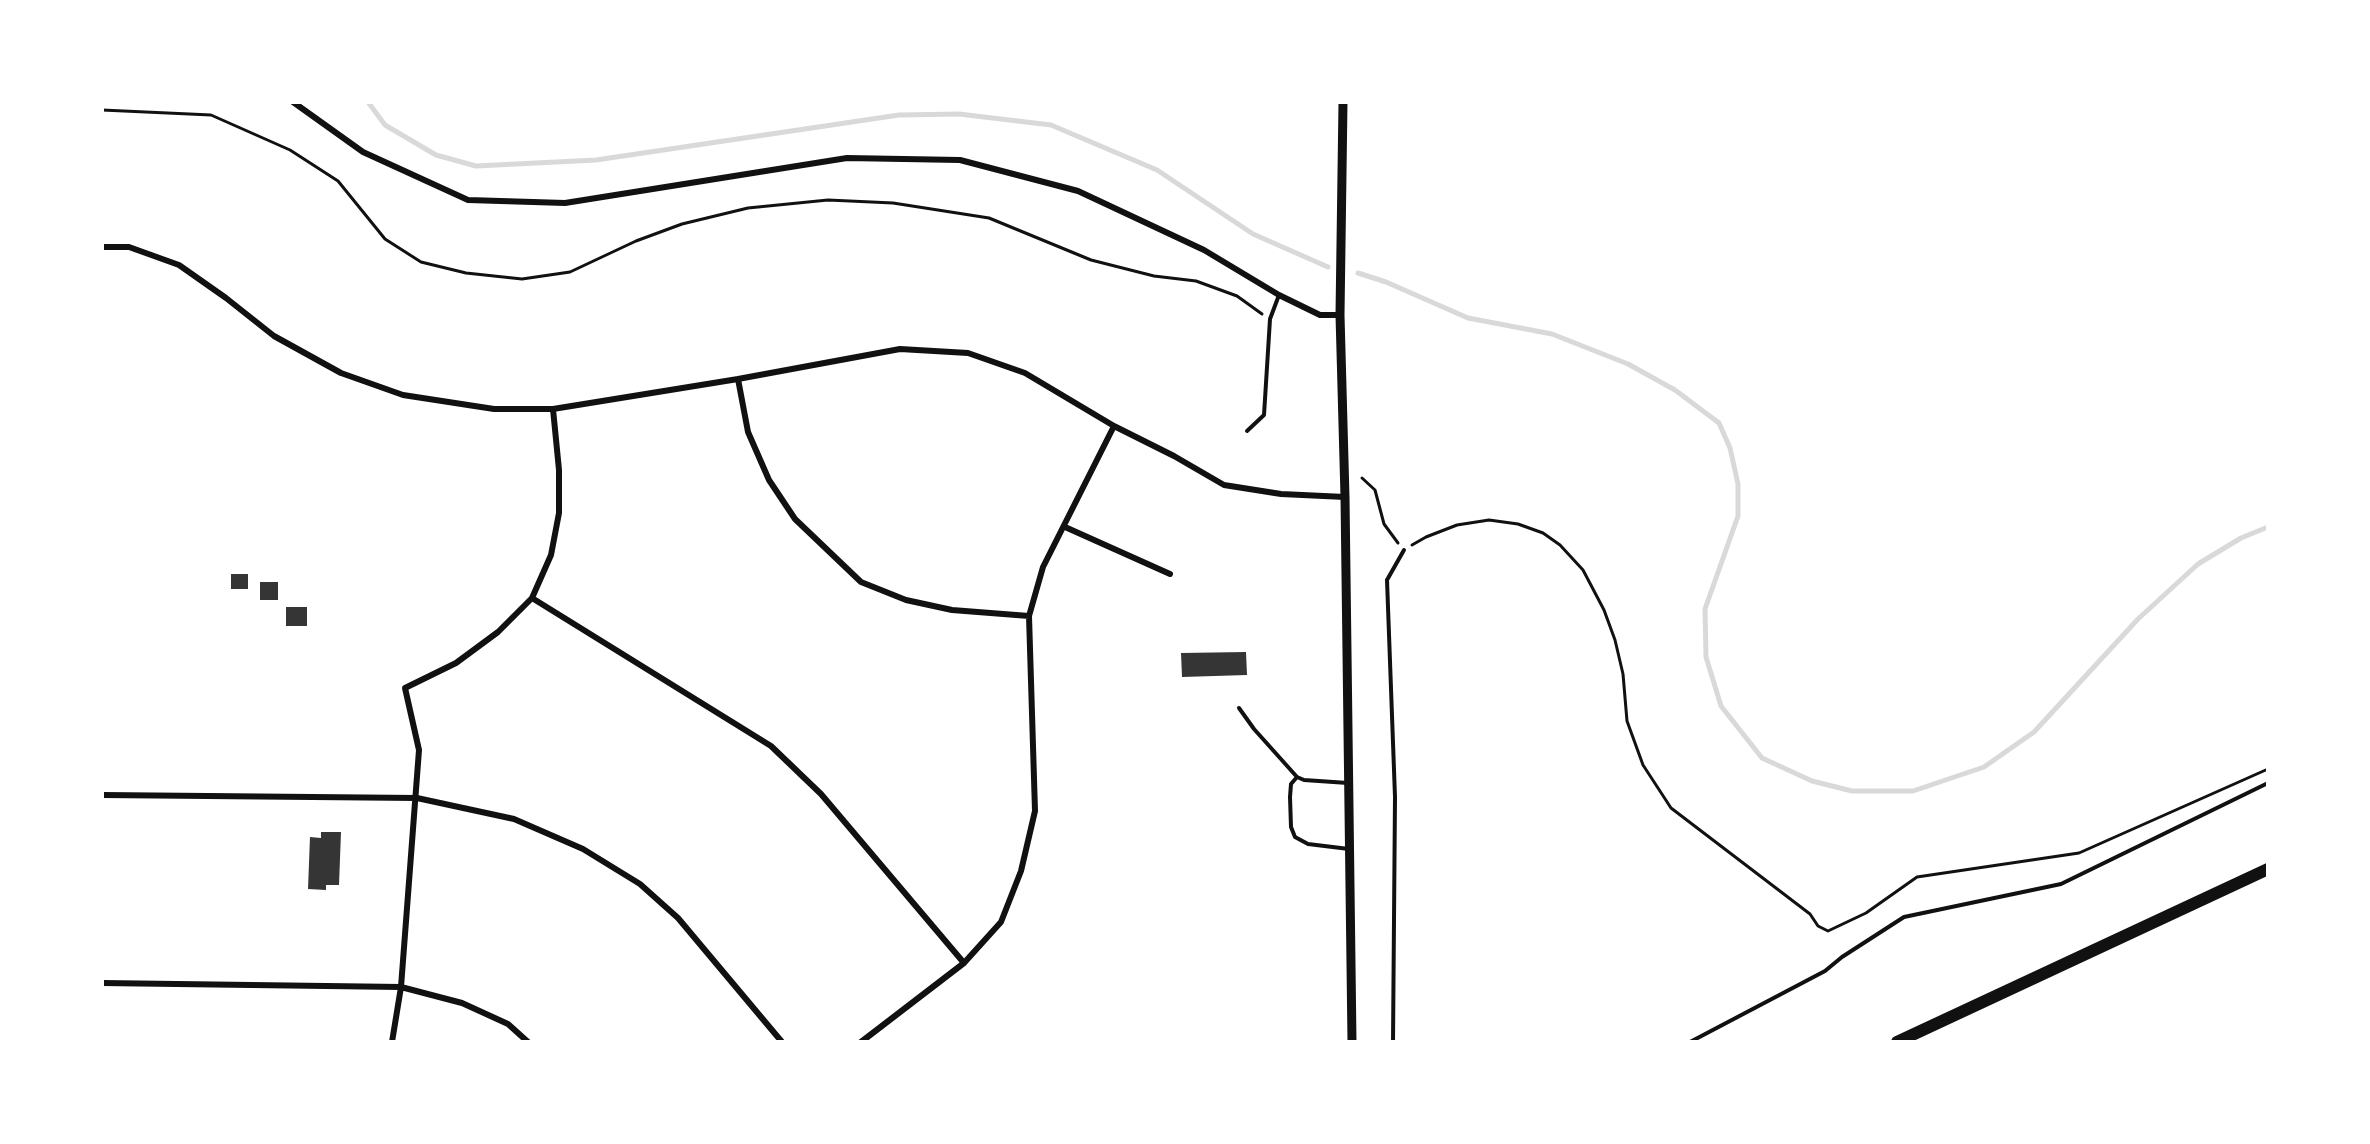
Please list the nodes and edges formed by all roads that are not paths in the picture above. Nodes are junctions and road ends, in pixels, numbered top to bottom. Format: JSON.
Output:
{"nodes":[{"id":1,"x":293,"y":102,"type":"edge"},
{"id":2,"x":1343,"y":102,"type":"edge"},
{"id":3,"x":102,"y":247,"type":"edge"},
{"id":4,"x":1279,"y":295,"type":"junction"},
{"id":5,"x":1340,"y":315,"type":"junction"},
{"id":6,"x":738,"y":379,"type":"junction"},
{"id":7,"x":552,"y":410,"type":"junction"},
{"id":8,"x":1114,"y":426,"type":"junction"},
{"id":9,"x":1247,"y":431,"type":"dead end"},
{"id":10,"x":1345,"y":497,"type":"junction"},
{"id":11,"x":1065,"y":527,"type":"junction"},
{"id":12,"x":1404,"y":550,"type":"road end"},
{"id":13,"x":1170,"y":574,"type":"dead end"},
{"id":14,"x":532,"y":598,"type":"junction"},
{"id":15,"x":1029,"y":616,"type":"junction"},
{"id":16,"x":1239,"y":708,"type":"dead end"},
{"id":17,"x":1297,"y":777,"type":"junction"},
{"id":18,"x":1349,"y":783,"type":"junction"},
{"id":19,"x":2268,"y":783,"type":"edge"},
{"id":20,"x":102,"y":795,"type":"edge"},
{"id":21,"x":417,"y":798,"type":"junction"},
{"id":22,"x":1350,"y":849,"type":"junction"},
{"id":23,"x":2268,"y":869,"type":"edge"},
{"id":24,"x":964,"y":963,"type":"junction"},
{"id":25,"x":102,"y":983,"type":"edge"},
{"id":26,"x":401,"y":987,"type":"junction"},
{"id":27,"x":392,"y":1042,"type":"edge"},
{"id":28,"x":528,"y":1042,"type":"edge"},
{"id":29,"x":782,"y":1042,"type":"edge"},
{"id":30,"x":861,"y":1042,"type":"edge"},
{"id":31,"x":1352,"y":1042,"type":"edge"},
{"id":32,"x":1393,"y":1042,"type":"edge"},
{"id":33,"x":1690,"y":1042,"type":"edge"},
{"id":34,"x":1897,"y":1042,"type":"edge"}],
"edges":[{"from":1,"to":4,"type":"street"},
{"from":2,"to":5,"type":"street"},
{"from":3,"to":7,"type":"street"},
{"from":4,"to":5,"type":"street"},
{"from":4,"to":9,"type":"lane"},
{"from":5,"to":10,"type":"street"},
{"from":6,"to":7,"type":"street"},
{"from":6,"to":8,"type":"street"},
{"from":6,"to":15,"type":"street"},
{"from":7,"to":14,"type":"street"},
{"from":8,"to":10,"type":"street"},
{"from":8,"to":11,"type":"street"},
{"from":10,"to":18,"type":"street"},
{"from":11,"to":13,"type":"street"},
{"from":11,"to":15,"type":"street"},
{"from":12,"to":32,"type":"lane"},
{"from":14,"to":21,"type":"street"},
{"from":14,"to":24,"type":"street"},
{"from":15,"to":24,"type":"street"},
{"from":16,"to":17,"type":"lane"},
{"from":17,"to":18,"type":"lane"},
{"from":17,"to":22,"type":"lane"},
{"from":18,"to":22,"type":"street"},
{"from":19,"to":33,"type":"lane"},
{"from":20,"to":21,"type":"street"},
{"from":21,"to":26,"type":"street"},
{"from":21,"to":29,"type":"street"},
{"from":22,"to":31,"type":"street"},
{"from":23,"to":34,"type":"highway"},
{"from":24,"to":30,"type":"street"},
{"from":25,"to":26,"type":"street"},
{"from":26,"to":27,"type":"street"},
{"from":26,"to":28,"type":"street"}]}
